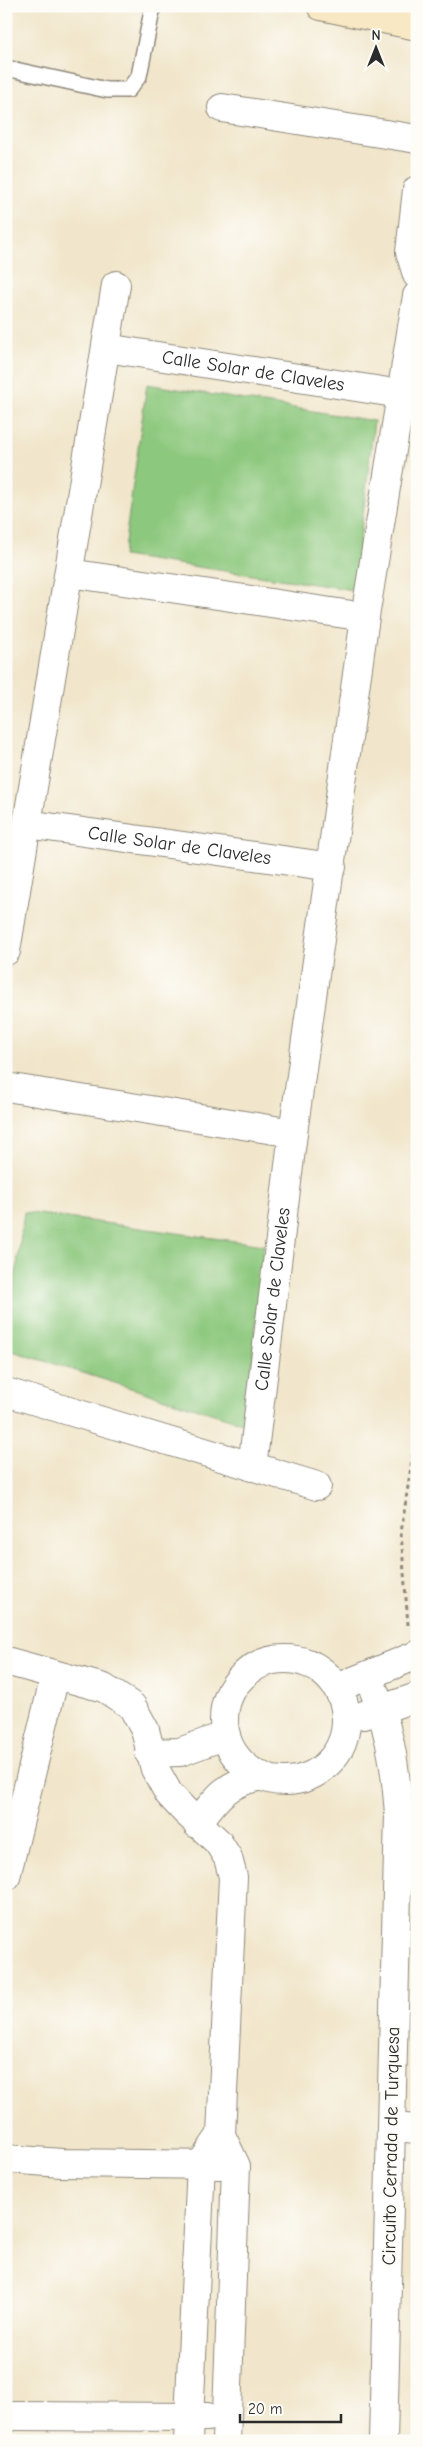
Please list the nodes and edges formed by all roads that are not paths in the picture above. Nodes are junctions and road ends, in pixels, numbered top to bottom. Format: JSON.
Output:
{"nodes":[{"id":1,"x":153,"y":6,"type":"edge"},
{"id":2,"x":321,"y":6,"type":"edge"},
{"id":3,"x":417,"y":26,"type":"edge"},
{"id":4,"x":6,"y":68,"type":"edge"},
{"id":5,"x":222,"y":108,"type":"dead end"},
{"id":6,"x":417,"y":139,"type":"edge"},
{"id":7,"x":417,"y":190,"type":"edge"},
{"id":8,"x":417,"y":275,"type":"edge"},
{"id":9,"x":116,"y":285,"type":"dead end"},
{"id":10,"x":417,"y":296,"type":"edge"},
{"id":11,"x":106,"y":348,"type":"junction"},
{"id":12,"x":401,"y":394,"type":"junction"},
{"id":13,"x":69,"y":573,"type":"junction"},
{"id":14,"x":365,"y":617,"type":"junction"},
{"id":15,"x":27,"y":824,"type":"junction"},
{"id":16,"x":332,"y":868,"type":"junction"},
{"id":17,"x":6,"y":951,"type":"edge"},
{"id":18,"x":6,"y":1087,"type":"edge"},
{"id":19,"x":293,"y":1133,"type":"junction"},
{"id":20,"x":6,"y":1392,"type":"edge"},
{"id":21,"x":252,"y":1466,"type":"junction"},
{"id":22,"x":317,"y":1486,"type":"dead end"},
{"id":23,"x":414,"y":1656,"type":"edge"},
{"id":24,"x":6,"y":1661,"type":"edge"},
{"id":25,"x":55,"y":1676,"type":"junction"},
{"id":26,"x":368,"y":1676,"type":"junction"},
{"id":27,"x":337,"y":1687,"type":"junction"},
{"id":28,"x":417,"y":1697,"type":"edge"},
{"id":29,"x":382,"y":1708,"type":"junction"},
{"id":30,"x":346,"y":1722,"type":"junction"},
{"id":31,"x":226,"y":1735,"type":"junction"},
{"id":32,"x":149,"y":1752,"type":"junction"},
{"id":33,"x":262,"y":1776,"type":"junction"},
{"id":34,"x":198,"y":1824,"type":"junction"},
{"id":35,"x":6,"y":1877,"type":"edge"},
{"id":36,"x":405,"y":2128,"type":"edge"},
{"id":37,"x":221,"y":2135,"type":"junction"},
{"id":38,"x":6,"y":2159,"type":"edge"},
{"id":39,"x":201,"y":2164,"type":"junction"},
{"id":40,"x":236,"y":2166,"type":"junction"},
{"id":41,"x":6,"y":2416,"type":"edge"},
{"id":42,"x":189,"y":2429,"type":"edge"},
{"id":43,"x":226,"y":2429,"type":"edge"},
{"id":44,"x":383,"y":2441,"type":"edge"}],
"edges":[{"from":1,"to":4,"type":"lane"},
{"from":2,"to":3,"type":"main road"},
{"from":5,"to":6,"type":"street"},
{"from":7,"to":8,"type":"street"},
{"from":9,"to":11,"type":"street"},
{"from":10,"to":12,"type":"street","name":"Calle Solar de Claveles"},
{"from":11,"to":12,"type":"street","name":"Calle Solar de Claveles"},
{"from":11,"to":13,"type":"street"},
{"from":12,"to":14,"type":"street","name":"Calle Solar de Claveles"},
{"from":13,"to":14,"type":"street"},
{"from":13,"to":15,"type":"street"},
{"from":14,"to":16,"type":"street","name":"Calle Solar de Claveles"},
{"from":15,"to":16,"type":"street","name":"Calle Solar de Claveles"},
{"from":15,"to":17,"type":"street"},
{"from":16,"to":19,"type":"street","name":"Calle Solar de Claveles"},
{"from":18,"to":19,"type":"street"},
{"from":19,"to":21,"type":"street","name":"Calle Solar de Claveles"},
{"from":20,"to":21,"type":"street"},
{"from":21,"to":22,"type":"street"},
{"from":23,"to":26,"type":"street"},
{"from":24,"to":25,"type":"street"},
{"from":25,"to":32,"type":"street"},
{"from":25,"to":35,"type":"street"},
{"from":26,"to":27,"type":"street"},
{"from":26,"to":29,"type":"street","name":"Circuito Cerrada de Turquesa"},
{"from":27,"to":30,"type":"street"},
{"from":27,"to":31,"type":"street"},
{"from":28,"to":29,"type":"street"},
{"from":29,"to":30,"type":"street"},
{"from":29,"to":36,"type":"street","name":"Circuito Cerrada de Turquesa"},
{"from":30,"to":33,"type":"street"},
{"from":31,"to":32,"type":"street"},
{"from":31,"to":33,"type":"street"},
{"from":32,"to":34,"type":"street"},
{"from":33,"to":34,"type":"street"},
{"from":34,"to":37,"type":"street"},
{"from":36,"to":44,"type":"street","name":"Circuito Cerrada de Turquesa"},
{"from":37,"to":39,"type":"street"},
{"from":37,"to":40,"type":"street"},
{"from":38,"to":39,"type":"street"},
{"from":39,"to":40,"type":"street"},
{"from":39,"to":42,"type":"street"},
{"from":40,"to":43,"type":"street"},
{"from":41,"to":42,"type":"street"},
{"from":42,"to":43,"type":"street"}]}
